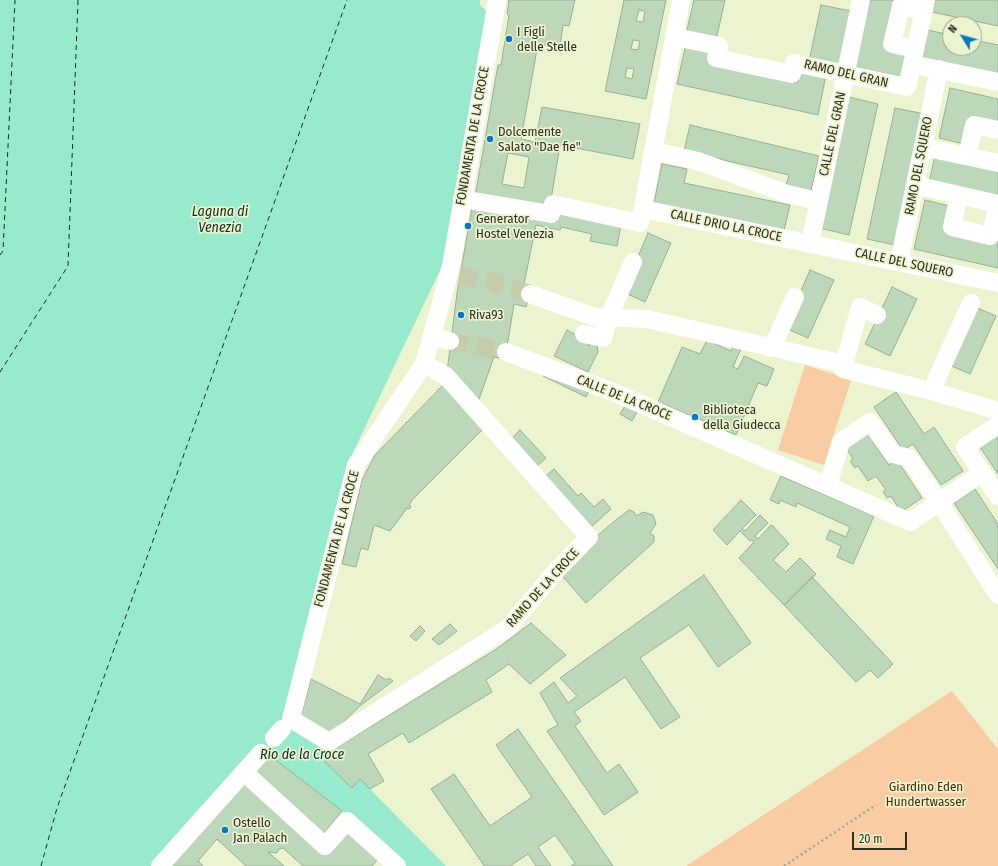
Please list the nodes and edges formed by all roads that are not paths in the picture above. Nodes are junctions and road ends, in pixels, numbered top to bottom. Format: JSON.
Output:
{"nodes":[{"id":1,"x":497,"y":0,"type":"edge"},
{"id":2,"x":681,"y":0,"type":"edge"},
{"id":3,"x":861,"y":0,"type":"edge"},
{"id":4,"x":925,"y":5,"type":"edge"},
{"id":5,"x":674,"y":37,"type":"junction"},
{"id":6,"x":913,"y":56,"type":"junction"},
{"id":7,"x":938,"y":69,"type":"junction"},
{"id":8,"x":845,"y":74,"type":"junction"},
{"id":9,"x":998,"y":82,"type":"edge"},
{"id":10,"x":907,"y":87,"type":"junction"},
{"id":11,"x":934,"y":93,"type":"junction"},
{"id":12,"x":998,"y":130,"type":"edge"},
{"id":13,"x":923,"y":147,"type":"junction"},
{"id":14,"x":654,"y":151,"type":"junction"},
{"id":15,"x":967,"y":156,"type":"junction"},
{"id":16,"x":998,"y":163,"type":"edge"},
{"id":17,"x":915,"y":185,"type":"junction"},
{"id":18,"x":959,"y":194,"type":"junction"},
{"id":19,"x":462,"y":199,"type":"junction"},
{"id":20,"x":819,"y":201,"type":"junction"},
{"id":21,"x":998,"y":205,"type":"edge"},
{"id":22,"x":643,"y":209,"type":"junction"},
{"id":23,"x":810,"y":244,"type":"junction"},
{"id":24,"x":633,"y":262,"type":"dead end"},
{"id":25,"x":899,"y":262,"type":"junction"},
{"id":26,"x":998,"y":283,"type":"edge"},
{"id":27,"x":530,"y":294,"type":"tunnel mouth"},
{"id":28,"x":795,"y":297,"type":"dead end"},
{"id":29,"x":971,"y":302,"type":"dead end"},
{"id":30,"x":877,"y":315,"type":"dead end"},
{"id":31,"x":609,"y":317,"type":"junction"},
{"id":32,"x":584,"y":334,"type":"dead end"},
{"id":33,"x":432,"y":336,"type":"junction"},
{"id":34,"x":450,"y":341,"type":"tunnel mouth"},
{"id":35,"x":772,"y":348,"type":"junction"},
{"id":36,"x":506,"y":352,"type":"tunnel mouth"},
{"id":37,"x":424,"y":364,"type":"junction"},
{"id":38,"x":844,"y":364,"type":"junction"},
{"id":39,"x":931,"y":391,"type":"junction"},
{"id":40,"x":998,"y":411,"type":"edge"},
{"id":41,"x":998,"y":425,"type":"edge"},
{"id":42,"x":982,"y":473,"type":"junction"},
{"id":43,"x":828,"y":486,"type":"junction"},
{"id":44,"x":998,"y":496,"type":"edge"},
{"id":45,"x":939,"y":502,"type":"junction"},
{"id":46,"x":998,"y":595,"type":"edge"},
{"id":47,"x":282,"y":729,"type":"joint"},
{"id":48,"x":261,"y":753,"type":"dead end"},
{"id":49,"x":244,"y":773,"type":"junction"},
{"id":50,"x":160,"y":866,"type":"edge"},
{"id":51,"x":397,"y":866,"type":"edge"}],
"edges":[{"from":1,"to":19,"type":"street","name":"FONDAMENTA DE LA CROCE"},
{"from":2,"to":5,"type":"street"},
{"from":3,"to":8,"type":"street","name":"CALLE DEL GRAN"},
{"from":4,"to":6,"type":"street"},
{"from":4,"to":6,"type":"street"},
{"from":5,"to":8,"type":"street","name":"RAMO DEL GRAN"},
{"from":5,"to":14,"type":"street"},
{"from":6,"to":7,"type":"street"},
{"from":6,"to":10,"type":"street","name":"RAMO DEL GRAN"},
{"from":7,"to":9,"type":"street"},
{"from":7,"to":11,"type":"street","name":"RAMO DEL SQUERO"},
{"from":8,"to":10,"type":"street","name":"RAMO DEL GRAN"},
{"from":8,"to":20,"type":"street","name":"CALLE DEL GRAN"},
{"from":10,"to":11,"type":"street"},
{"from":11,"to":13,"type":"street","name":"RAMO DEL SQUERO"},
{"from":12,"to":15,"type":"street"},
{"from":13,"to":15,"type":"street"},
{"from":13,"to":17,"type":"street","name":"RAMO DEL SQUERO"},
{"from":14,"to":20,"type":"street"},
{"from":14,"to":22,"type":"street"},
{"from":15,"to":16,"type":"street"},
{"from":17,"to":18,"type":"street"},
{"from":17,"to":25,"type":"street","name":"RAMO DEL SQUERO"},
{"from":18,"to":21,"type":"street"},
{"from":18,"to":21,"type":"street"},
{"from":19,"to":22,"type":"street"},
{"from":19,"to":33,"type":"street","name":"FONDAMENTA DE LA CROCE"},
{"from":20,"to":23,"type":"street","name":"CALLE DEL GRAN"},
{"from":22,"to":23,"type":"street","name":"CALLE DRIO LA CROCE"},
{"from":23,"to":25,"type":"street","name":"CALLE DEL SQUERO"},
{"from":24,"to":31,"type":"street"},
{"from":25,"to":26,"type":"street","name":"CALLE DEL SQUERO"},
{"from":27,"to":31,"type":"street"},
{"from":28,"to":35,"type":"street"},
{"from":29,"to":39,"type":"street"},
{"from":30,"to":38,"type":"street"},
{"from":31,"to":32,"type":"street"},
{"from":31,"to":35,"type":"street"},
{"from":33,"to":34,"type":"street"},
{"from":33,"to":37,"type":"street","name":"FONDAMENTA DE LA CROCE"},
{"from":35,"to":38,"type":"street"},
{"from":36,"to":43,"type":"street","name":"CALLE DE LA CROCE"},
{"from":37,"to":47,"type":"street","name":"FONDAMENTA DE LA CROCE"},
{"from":37,"to":47,"type":"street","name":"RAMO DE LA CROCE"},
{"from":38,"to":39,"type":"street"},
{"from":39,"to":40,"type":"street"},
{"from":41,"to":42,"type":"street"},
{"from":42,"to":44,"type":"street"},
{"from":42,"to":45,"type":"street","name":"CALLE DE LA CROCE"},
{"from":43,"to":45,"type":"street","name":"CALLE DE LA CROCE"},
{"from":43,"to":45,"type":"street"},
{"from":45,"to":46,"type":"street"},
{"from":48,"to":49,"type":"street"},
{"from":49,"to":50,"type":"street"},
{"from":49,"to":51,"type":"street"}]}
